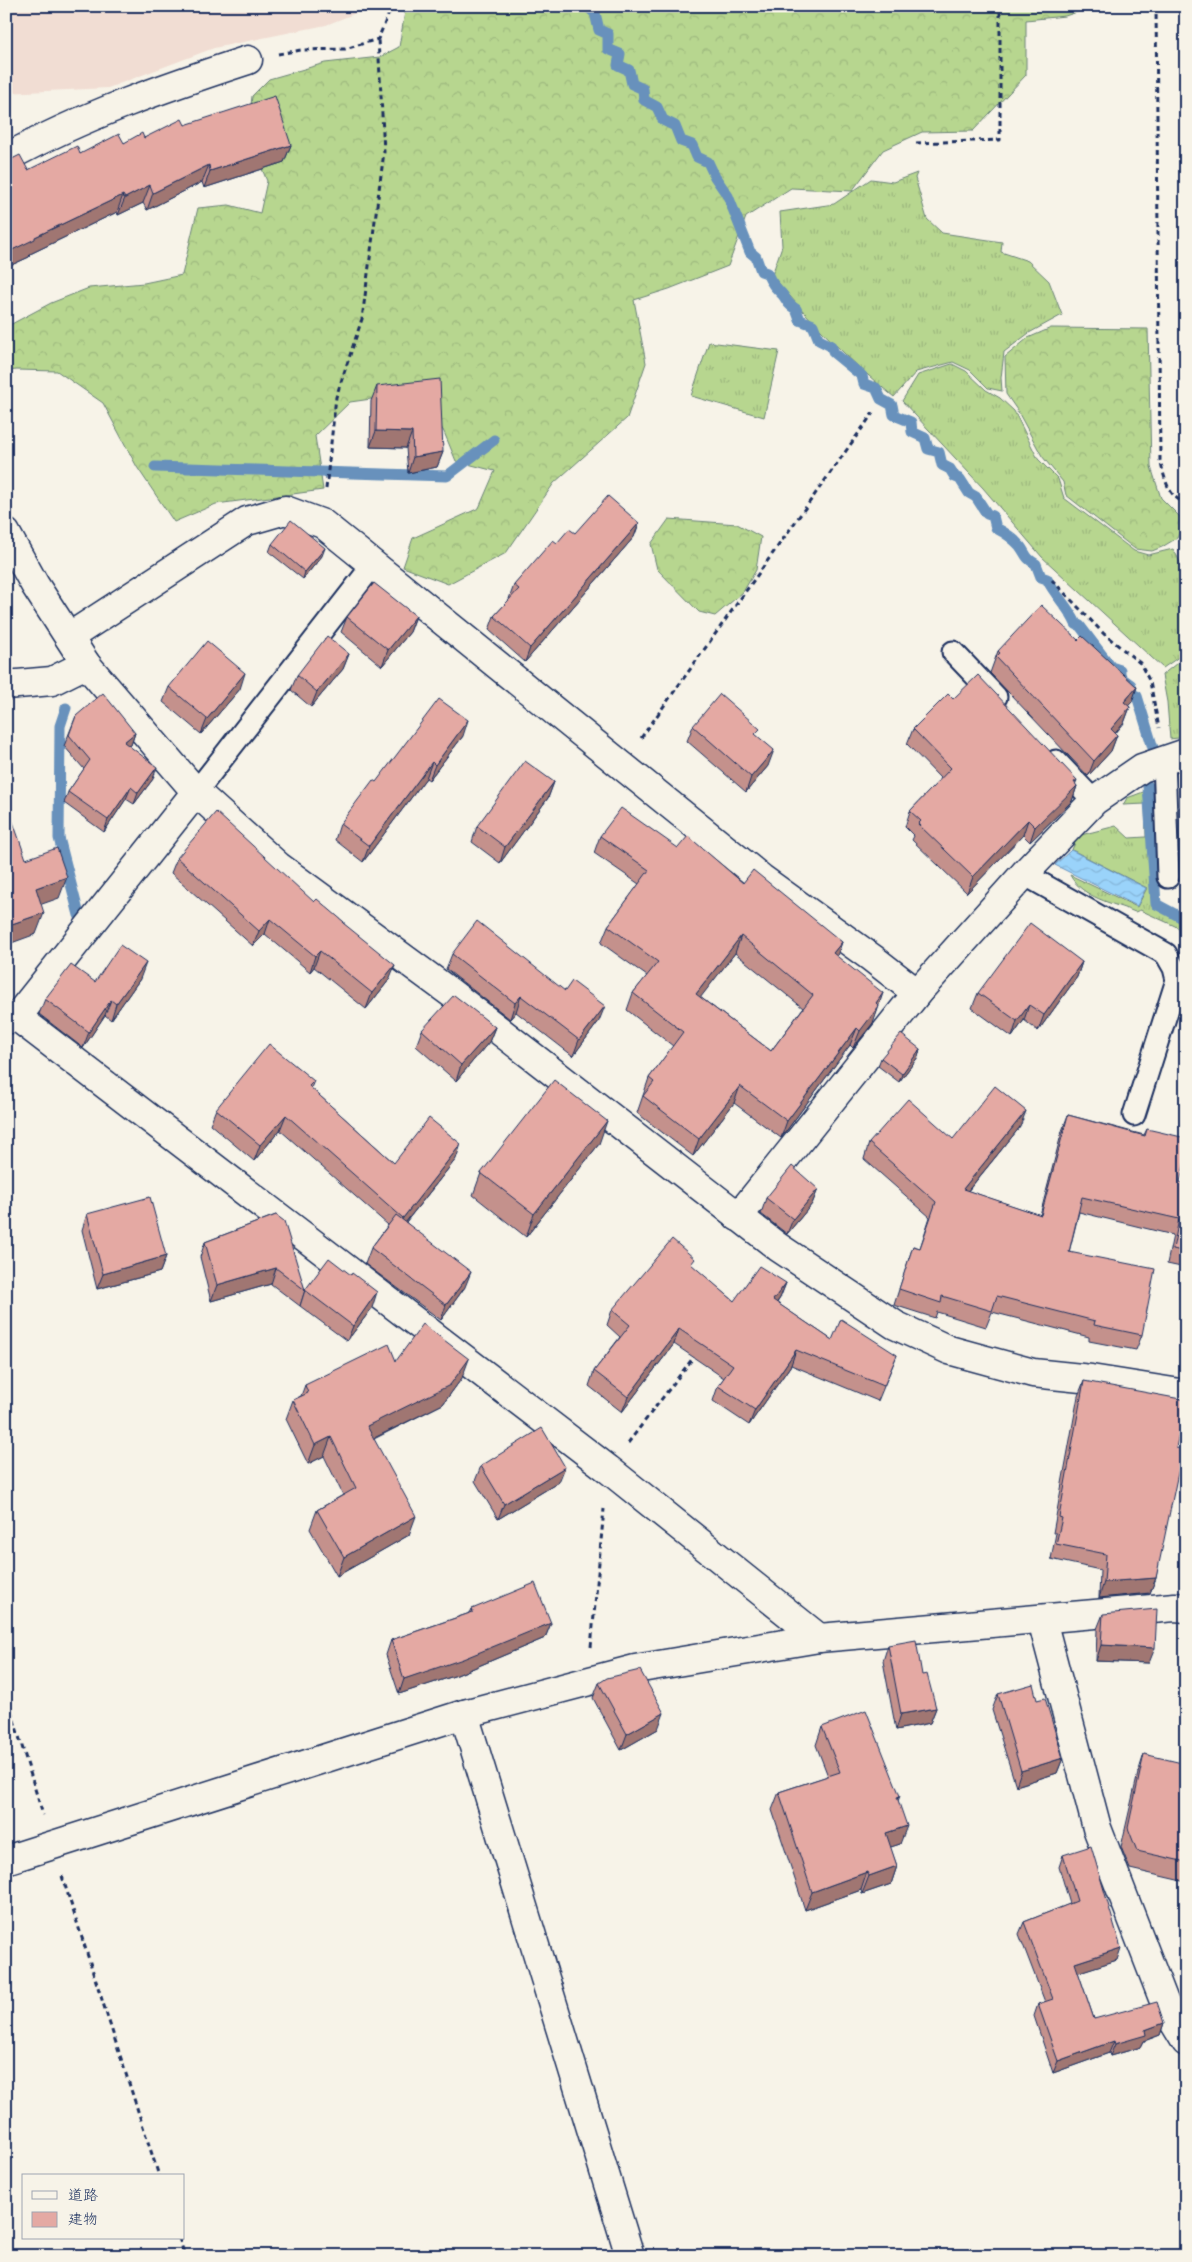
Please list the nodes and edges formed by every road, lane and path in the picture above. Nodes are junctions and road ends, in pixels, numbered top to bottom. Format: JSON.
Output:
{"nodes":[{"id":1,"x":392,"y":6,"type":"edge"},
{"id":2,"x":1000,"y":6,"type":"edge"},
{"id":3,"x":1156,"y":6,"type":"edge"},
{"id":4,"x":378,"y":39,"type":"junction"},
{"id":5,"x":248,"y":60,"type":"joint"},
{"id":6,"x":916,"y":143,"type":"dead end"},
{"id":7,"x":6,"y":158,"type":"edge"},
{"id":8,"x":873,"y":412,"type":"dead end"},
{"id":9,"x":1186,"y":504,"type":"edge"},
{"id":10,"x":317,"y":522,"type":"junction"},
{"id":11,"x":6,"y":533,"type":"edge"},
{"id":12,"x":373,"y":565,"type":"junction"},
{"id":13,"x":1052,"y":580,"type":"dead end"},
{"id":14,"x":69,"y":637,"type":"junction"},
{"id":15,"x":953,"y":652,"type":"dead end"},
{"id":16,"x":86,"y":664,"type":"junction"},
{"id":17,"x":6,"y":685,"type":"edge"},
{"id":18,"x":1006,"y":709,"type":"edge"},
{"id":19,"x":1040,"y":744,"type":"edge"},
{"id":20,"x":1175,"y":756,"type":"edge"},
{"id":21,"x":622,"y":765,"type":"junction"},
{"id":22,"x":196,"y":792,"type":"junction"},
{"id":23,"x":1094,"y":801,"type":"junction"},
{"id":24,"x":1024,"y":874,"type":"junction"},
{"id":25,"x":1168,"y":877,"type":"dead end"},
{"id":26,"x":917,"y":993,"type":"junction"},
{"id":27,"x":12,"y":1019,"type":"edge"},
{"id":28,"x":1134,"y":1115,"type":"dead end"},
{"id":29,"x":738,"y":1217,"type":"junction"},
{"id":30,"x":699,"y":1350,"type":"edge"},
{"id":31,"x":1186,"y":1394,"type":"edge"},
{"id":32,"x":608,"y":1469,"type":"junction"},
{"id":33,"x":1186,"y":1608,"type":"edge"},
{"id":34,"x":1042,"y":1620,"type":"junction"},
{"id":35,"x":819,"y":1638,"type":"junction"},
{"id":36,"x":588,"y":1681,"type":"junction"},
{"id":37,"x":6,"y":1694,"type":"edge"},
{"id":38,"x":464,"y":1714,"type":"junction"},
{"id":39,"x":52,"y":1846,"type":"junction"},
{"id":40,"x":6,"y":1860,"type":"edge"},
{"id":41,"x":1186,"y":2042,"type":"edge"},
{"id":42,"x":158,"y":2174,"type":"edge"},
{"id":43,"x":180,"y":2240,"type":"edge"},
{"id":44,"x":185,"y":2256,"type":"edge"},
{"id":45,"x":630,"y":2256,"type":"edge"}],
"edges":[{"from":1,"to":4,"type":"path"},
{"from":2,"to":6,"type":"path"},
{"from":3,"to":9,"type":"path"},
{"from":4,"to":5,"type":"path"},
{"from":4,"to":10,"type":"path"},
{"from":5,"to":7,"type":"street"},
{"from":8,"to":21,"type":"path"},
{"from":10,"to":12,"type":"street"},
{"from":10,"to":14,"type":"street"},
{"from":11,"to":14,"type":"street"},
{"from":12,"to":21,"type":"street"},
{"from":12,"to":22,"type":"lane"},
{"from":13,"to":20,"type":"path"},
{"from":14,"to":16,"type":"street"},
{"from":15,"to":18,"type":"lane"},
{"from":16,"to":17,"type":"street"},
{"from":16,"to":22,"type":"street"},
{"from":19,"to":23,"type":"lane"},
{"from":20,"to":23,"type":"street"},
{"from":20,"to":25,"type":"lane"},
{"from":21,"to":26,"type":"street"},
{"from":22,"to":27,"type":"street"},
{"from":22,"to":29,"type":"street"},
{"from":23,"to":24,"type":"street"},
{"from":24,"to":26,"type":"street"},
{"from":24,"to":28,"type":"lane"},
{"from":26,"to":29,"type":"street"},
{"from":27,"to":32,"type":"street"},
{"from":29,"to":31,"type":"street"},
{"from":30,"to":32,"type":"path"},
{"from":32,"to":35,"type":"street"},
{"from":32,"to":36,"type":"path"},
{"from":33,"to":34,"type":"street"},
{"from":34,"to":35,"type":"street"},
{"from":34,"to":41,"type":"street"},
{"from":35,"to":36,"type":"street"},
{"from":36,"to":38,"type":"street"},
{"from":37,"to":39,"type":"path"},
{"from":38,"to":39,"type":"street"},
{"from":38,"to":45,"type":"street"},
{"from":39,"to":40,"type":"street"},
{"from":39,"to":42,"type":"path"},
{"from":43,"to":44,"type":"path"}]}
